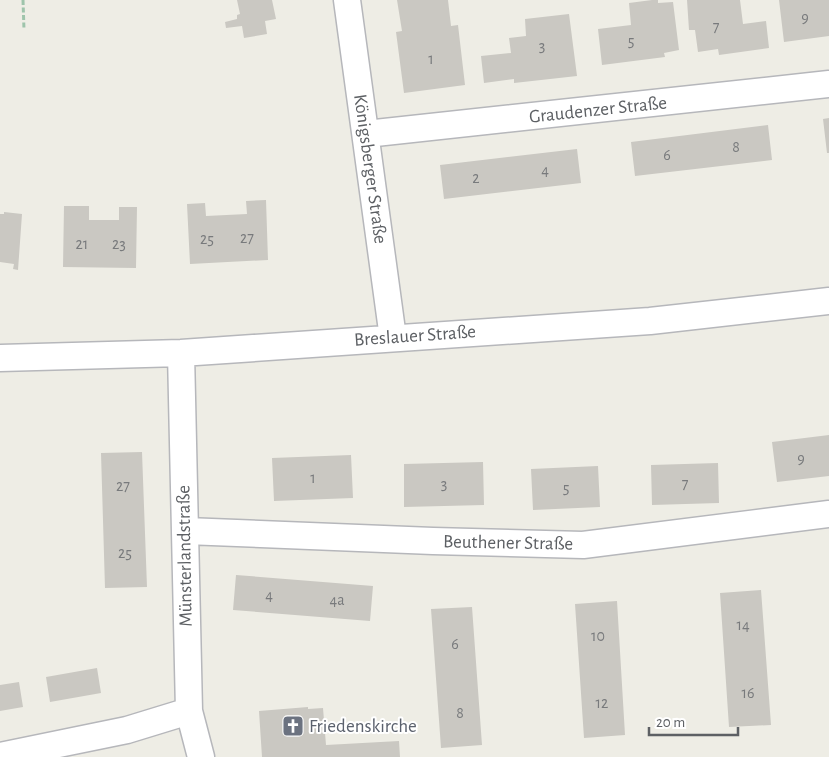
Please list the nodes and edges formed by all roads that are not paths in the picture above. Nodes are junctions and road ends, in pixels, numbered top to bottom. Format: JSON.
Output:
{"nodes":[{"id":1,"x":347,"y":0,"type":"edge"},
{"id":2,"x":829,"y":84,"type":"edge"},
{"id":3,"x":366,"y":134,"type":"junction"},
{"id":4,"x":829,"y":301,"type":"edge"},
{"id":5,"x":393,"y":338,"type":"junction"},
{"id":6,"x":181,"y":353,"type":"junction"},
{"id":7,"x":0,"y":358,"type":"edge"},
{"id":8,"x":829,"y":514,"type":"edge"},
{"id":9,"x":186,"y":531,"type":"junction"},
{"id":10,"x":189,"y":711,"type":"junction"},
{"id":11,"x":0,"y":756,"type":"edge"},
{"id":12,"x":201,"y":757,"type":"edge"}],
"edges":[{"from":1,"to":3,"type":"street","name":"Königsberger Straße"},
{"from":2,"to":3,"type":"street","name":"Graudenzer Straße"},
{"from":3,"to":5,"type":"street","name":"Königsberger Straße"},
{"from":4,"to":5,"type":"street","name":"Breslauer Straße"},
{"from":5,"to":6,"type":"street","name":"Breslauer Straße"},
{"from":6,"to":7,"type":"street","name":"Breslauer Straße"},
{"from":6,"to":9,"type":"street","name":"Münsterlandstraße"},
{"from":8,"to":9,"type":"street","name":"Beuthener Straße"},
{"from":9,"to":10,"type":"street","name":"Münsterlandstraße"},
{"from":10,"to":11,"type":"street"},
{"from":10,"to":12,"type":"street","name":"Münsterlandstraße"}]}
